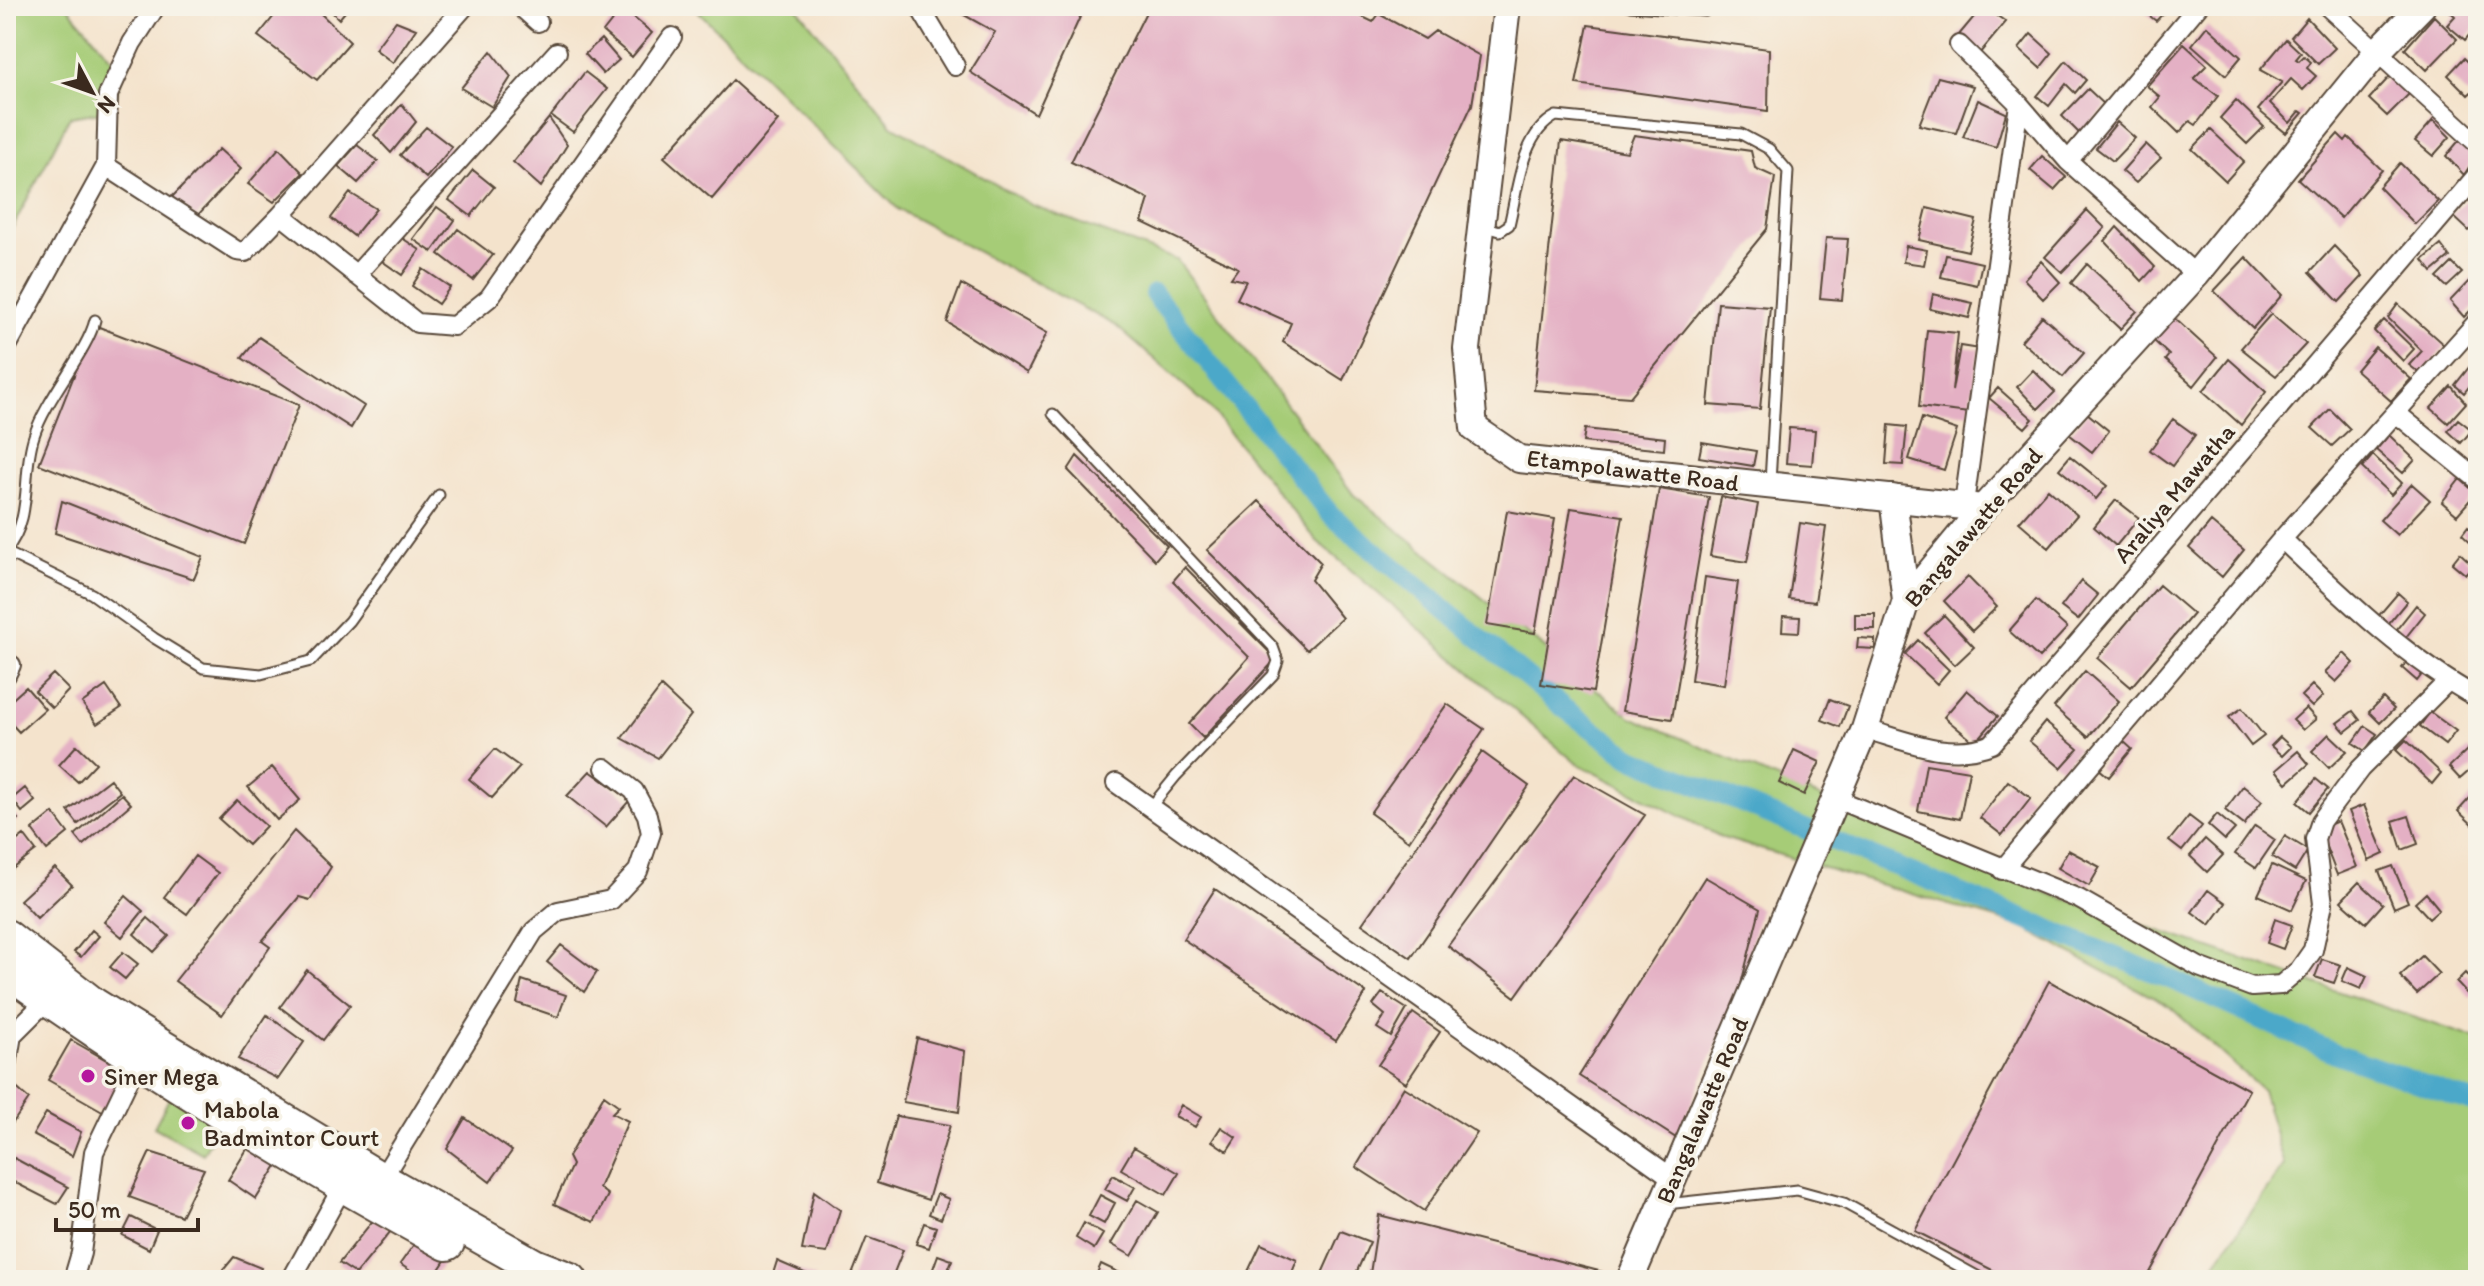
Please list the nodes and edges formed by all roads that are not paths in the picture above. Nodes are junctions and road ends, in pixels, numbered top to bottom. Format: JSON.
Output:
{"nodes":[{"id":1,"x":156,"y":6,"type":"edge"},
{"id":2,"x":465,"y":6,"type":"edge"},
{"id":3,"x":520,"y":6,"type":"edge"},
{"id":4,"x":919,"y":6,"type":"edge"},
{"id":5,"x":1507,"y":6,"type":"edge"},
{"id":6,"x":1630,"y":6,"type":"edge"},
{"id":7,"x":2198,"y":6,"type":"edge"},
{"id":8,"x":2327,"y":6,"type":"edge"},
{"id":9,"x":2422,"y":6,"type":"edge"},
{"id":10,"x":1705,"y":11,"type":"dead end"},
{"id":11,"x":538,"y":22,"type":"dead end"},
{"id":12,"x":672,"y":37,"type":"dead end"},
{"id":13,"x":1959,"y":45,"type":"dead end"},
{"id":14,"x":557,"y":52,"type":"dead end"},
{"id":15,"x":2377,"y":52,"type":"junction"},
{"id":16,"x":955,"y":66,"type":"dead end"},
{"id":17,"x":2019,"y":104,"type":"junction"},
{"id":18,"x":2478,"y":144,"type":"edge"},
{"id":19,"x":2068,"y":161,"type":"junction"},
{"id":20,"x":106,"y":166,"type":"junction"},
{"id":21,"x":2478,"y":174,"type":"edge"},
{"id":22,"x":281,"y":215,"type":"junction"},
{"id":23,"x":1481,"y":226,"type":"junction"},
{"id":24,"x":356,"y":275,"type":"junction"},
{"id":25,"x":2196,"y":275,"type":"junction"},
{"id":26,"x":95,"y":320,"type":"dead end"},
{"id":27,"x":2478,"y":322,"type":"edge"},
{"id":28,"x":6,"y":348,"type":"edge"},
{"id":29,"x":2396,"y":413,"type":"junction"},
{"id":30,"x":1053,"y":414,"type":"dead end"},
{"id":31,"x":2478,"y":480,"type":"edge"},
{"id":32,"x":1770,"y":485,"type":"junction"},
{"id":33,"x":439,"y":495,"type":"dead end"},
{"id":34,"x":1893,"y":498,"type":"junction"},
{"id":35,"x":1974,"y":506,"type":"junction"},
{"id":36,"x":2282,"y":539,"type":"junction"},
{"id":37,"x":6,"y":551,"type":"edge"},
{"id":38,"x":1906,"y":601,"type":"junction"},
{"id":39,"x":2448,"y":681,"type":"junction"},
{"id":40,"x":2478,"y":698,"type":"edge"},
{"id":41,"x":1865,"y":729,"type":"junction"},
{"id":42,"x":605,"y":768,"type":"dead end"},
{"id":43,"x":1116,"y":783,"type":"dead end"},
{"id":44,"x":1834,"y":798,"type":"junction"},
{"id":45,"x":1149,"y":809,"type":"junction"},
{"id":46,"x":2002,"y":870,"type":"junction"},
{"id":47,"x":6,"y":937,"type":"edge"},
{"id":48,"x":6,"y":969,"type":"edge"},
{"id":49,"x":48,"y":999,"type":"junction"},
{"id":50,"x":143,"y":1050,"type":"junction"},
{"id":51,"x":6,"y":1071,"type":"edge"},
{"id":52,"x":1674,"y":1179,"type":"junction"},
{"id":53,"x":381,"y":1180,"type":"junction"},
{"id":54,"x":343,"y":1186,"type":"junction"},
{"id":55,"x":1663,"y":1204,"type":"junction"},
{"id":56,"x":524,"y":1275,"type":"edge"},
{"id":57,"x":73,"y":1280,"type":"edge"},
{"id":58,"x":291,"y":1280,"type":"edge"},
{"id":59,"x":570,"y":1280,"type":"edge"},
{"id":60,"x":1630,"y":1280,"type":"edge"},
{"id":61,"x":1984,"y":1280,"type":"edge"}],
"edges":[{"from":1,"to":20,"type":"street"},
{"from":2,"to":22,"type":"street"},
{"from":3,"to":11,"type":"street"},
{"from":4,"to":16,"type":"street"},
{"from":5,"to":23,"type":"street","name":"Etampolawatte Road"},
{"from":6,"to":10,"type":"lane"},
{"from":7,"to":19,"type":"street"},
{"from":8,"to":15,"type":"street"},
{"from":9,"to":15,"type":"street","name":"Bangalawatte Road"},
{"from":12,"to":24,"type":"street"},
{"from":13,"to":17,"type":"street"},
{"from":14,"to":24,"type":"street"},
{"from":15,"to":18,"type":"street"},
{"from":15,"to":25,"type":"street","name":"Bangalawatte Road"},
{"from":17,"to":19,"type":"street"},
{"from":17,"to":35,"type":"street"},
{"from":19,"to":25,"type":"street"},
{"from":20,"to":22,"type":"street"},
{"from":20,"to":28,"type":"street"},
{"from":21,"to":41,"type":"street","name":"Araliya Mawatha"},
{"from":22,"to":24,"type":"street"},
{"from":23,"to":32,"type":"street","name":"Etampolawatte Road"},
{"from":23,"to":32,"type":"lane"},
{"from":25,"to":35,"type":"street","name":"Bangalawatte Road"},
{"from":26,"to":37,"type":"lane"},
{"from":27,"to":29,"type":"street"},
{"from":29,"to":31,"type":"street"},
{"from":29,"to":36,"type":"street"},
{"from":30,"to":45,"type":"lane"},
{"from":32,"to":34,"type":"street","name":"Etampolawatte Road"},
{"from":33,"to":37,"type":"lane"},
{"from":34,"to":35,"type":"street","name":"Etampolawatte Road"},
{"from":34,"to":38,"type":"street"},
{"from":35,"to":38,"type":"street","name":"Bangalawatte Road"},
{"from":36,"to":39,"type":"street"},
{"from":36,"to":46,"type":"street"},
{"from":38,"to":41,"type":"street","name":"Bangalawatte Road"},
{"from":39,"to":40,"type":"street"},
{"from":39,"to":46,"type":"street"},
{"from":41,"to":44,"type":"street","name":"Bangalawatte Road"},
{"from":42,"to":53,"type":"street"},
{"from":43,"to":45,"type":"street"},
{"from":44,"to":46,"type":"street"},
{"from":44,"to":52,"type":"street","name":"Bangalawatte Road"},
{"from":45,"to":52,"type":"street"},
{"from":47,"to":50,"type":"highway"},
{"from":48,"to":49,"type":"highway"},
{"from":49,"to":50,"type":"highway"},
{"from":49,"to":51,"type":"street"},
{"from":50,"to":53,"type":"highway"},
{"from":50,"to":54,"type":"highway"},
{"from":50,"to":57,"type":"street"},
{"from":52,"to":55,"type":"street","name":"Bangalawatte Road"},
{"from":53,"to":56,"type":"highway"},
{"from":54,"to":56,"type":"highway"},
{"from":54,"to":58,"type":"street"},
{"from":55,"to":60,"type":"street","name":"Bangalawatte Road"},
{"from":55,"to":61,"type":"lane"},
{"from":56,"to":59,"type":"highway"}]}
